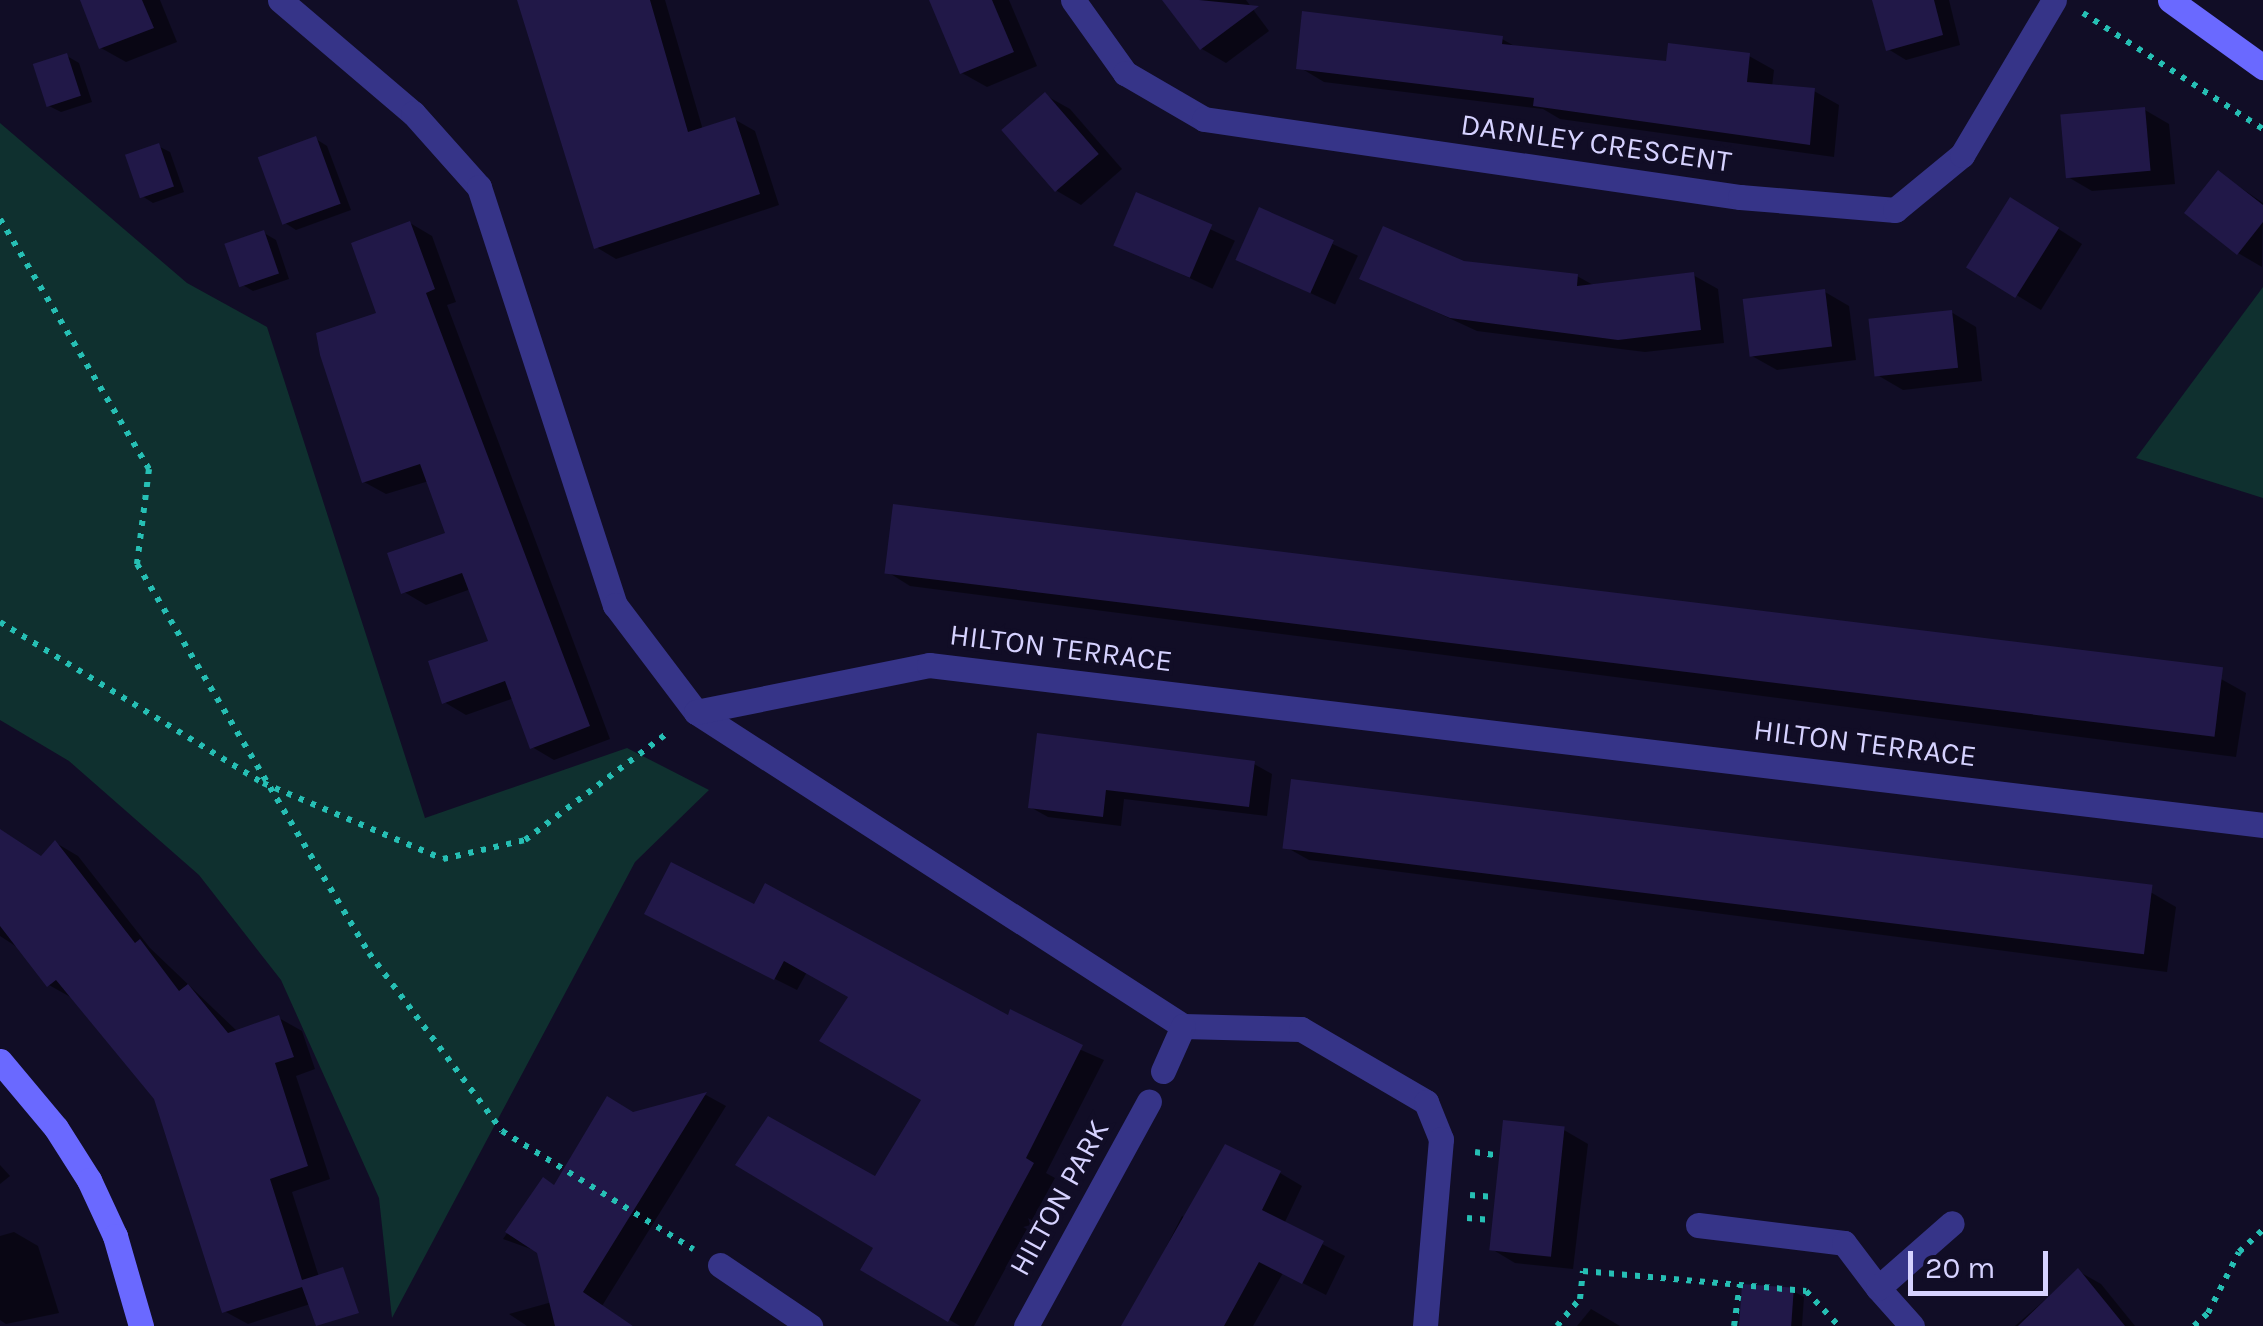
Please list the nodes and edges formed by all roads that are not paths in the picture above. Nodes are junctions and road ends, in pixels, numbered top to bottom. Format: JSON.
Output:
{"nodes":[{"id":1,"x":280,"y":0,"type":"edge"},
{"id":2,"x":1073,"y":0,"type":"edge"},
{"id":3,"x":2054,"y":0,"type":"edge"},
{"id":4,"x":2170,"y":0,"type":"edge"},
{"id":5,"x":2263,"y":67,"type":"edge"},
{"id":6,"x":696,"y":712,"type":"junction"},
{"id":7,"x":2263,"y":824,"type":"edge"},
{"id":8,"x":1183,"y":1026,"type":"junction"},
{"id":9,"x":0,"y":1061,"type":"edge"},
{"id":10,"x":1164,"y":1071,"type":"dead end"},
{"id":11,"x":1149,"y":1102,"type":"dead end"},
{"id":12,"x":1952,"y":1223,"type":"dead end"},
{"id":13,"x":1698,"y":1225,"type":"dead end"},
{"id":14,"x":720,"y":1265,"type":"road end"},
{"id":15,"x":1878,"y":1288,"type":"junction"},
{"id":16,"x":141,"y":1326,"type":"edge"},
{"id":17,"x":810,"y":1326,"type":"edge"},
{"id":18,"x":1026,"y":1326,"type":"edge"},
{"id":19,"x":1425,"y":1326,"type":"edge"},
{"id":20,"x":1912,"y":1326,"type":"edge"}],
"edges":[{"from":1,"to":6,"type":"street"},
{"from":2,"to":3,"type":"street","name":"DARNLEY CRESCENT"},
{"from":4,"to":5,"type":"street"},
{"from":6,"to":7,"type":"street","name":"HILTON TERRACE"},
{"from":6,"to":8,"type":"street"},
{"from":8,"to":10,"type":"street"},
{"from":8,"to":19,"type":"street"},
{"from":9,"to":16,"type":"street"},
{"from":11,"to":18,"type":"street","name":"HILTON PARK"},
{"from":12,"to":15,"type":"street"},
{"from":13,"to":15,"type":"street"},
{"from":14,"to":17,"type":"street"},
{"from":15,"to":20,"type":"street"}]}
